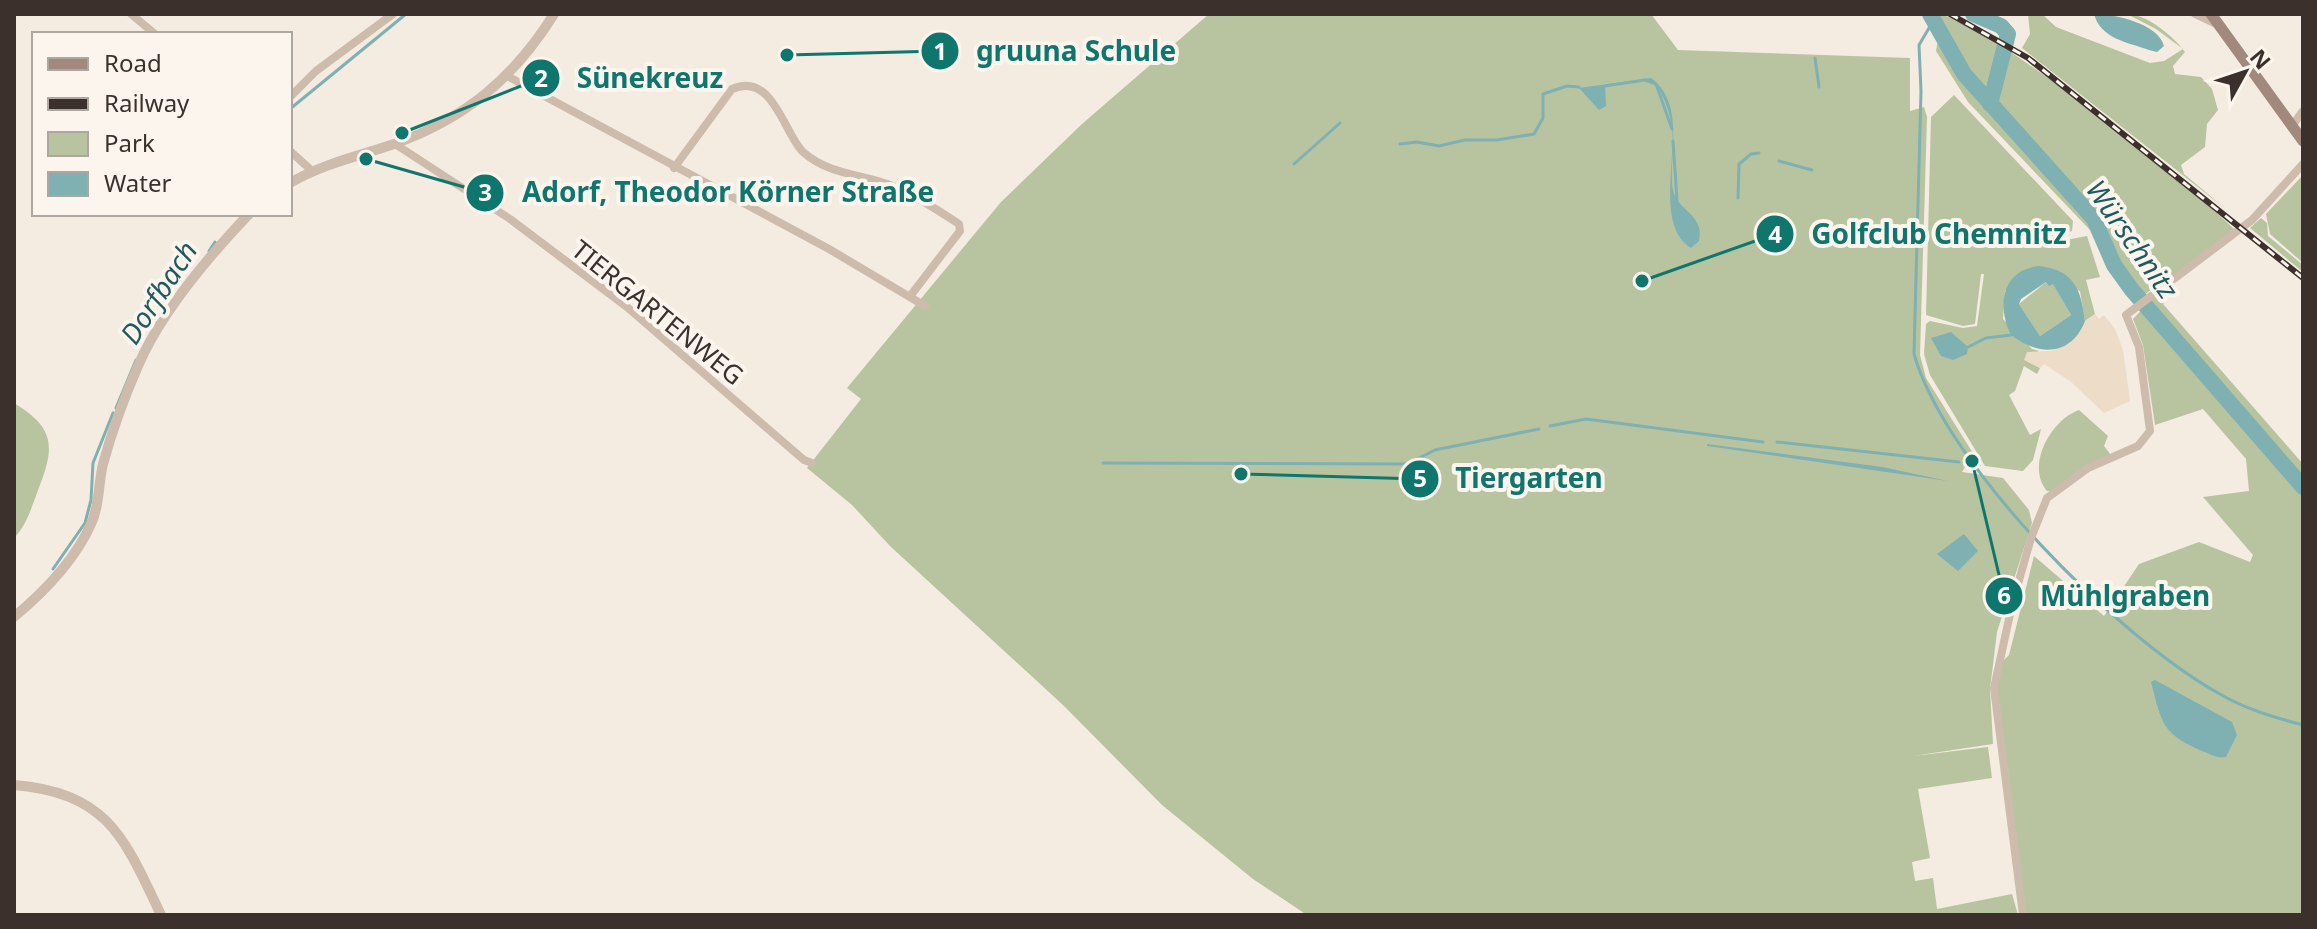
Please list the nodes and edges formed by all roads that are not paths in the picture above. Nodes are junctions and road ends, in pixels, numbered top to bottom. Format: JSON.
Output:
{"nodes":[{"id":1,"x":131,"y":14,"type":"edge"},
{"id":2,"x":393,"y":14,"type":"edge"},
{"id":3,"x":554,"y":14,"type":"edge"},
{"id":4,"x":2195,"y":14,"type":"edge"},
{"id":5,"x":2211,"y":14,"type":"edge"},
{"id":6,"x":379,"y":17,"type":"edge"},
{"id":7,"x":2219,"y":25,"type":"junction"},
{"id":8,"x":153,"y":32,"type":"edge"},
{"id":9,"x":509,"y":77,"type":"junction"},
{"id":10,"x":292,"y":95,"type":"edge"},
{"id":11,"x":2303,"y":111,"type":"edge"},
{"id":12,"x":2291,"y":127,"type":"junction"},
{"id":13,"x":2303,"y":141,"type":"edge"},
{"id":14,"x":395,"y":144,"type":"junction"},
{"id":15,"x":292,"y":153,"type":"edge"},
{"id":16,"x":2303,"y":164,"type":"edge"},
{"id":17,"x":674,"y":168,"type":"junction"},
{"id":18,"x":311,"y":170,"type":"junction"},
{"id":19,"x":292,"y":182,"type":"edge"},
{"id":20,"x":247,"y":216,"type":"edge"},
{"id":21,"x":911,"y":295,"type":"junction"},
{"id":22,"x":925,"y":306,"type":"dead end"},
{"id":23,"x":812,"y":463,"type":"dead end"},
{"id":24,"x":14,"y":617,"type":"edge"},
{"id":25,"x":14,"y":785,"type":"edge"},
{"id":26,"x":161,"y":915,"type":"edge"},
{"id":27,"x":2023,"y":915,"type":"edge"}],
"edges":[{"from":1,"to":8,"type":"street"},
{"from":2,"to":6,"type":"street"},
{"from":3,"to":9,"type":"street"},
{"from":4,"to":7,"type":"street"},
{"from":5,"to":7,"type":"main road"},
{"from":6,"to":10,"type":"street"},
{"from":7,"to":12,"type":"main road"},
{"from":9,"to":14,"type":"street"},
{"from":9,"to":17,"type":"street"},
{"from":11,"to":12,"type":"street"},
{"from":12,"to":13,"type":"main road"},
{"from":14,"to":18,"type":"street"},
{"from":14,"to":23,"type":"street","name":"TIERGARTENWEG"},
{"from":15,"to":18,"type":"street"},
{"from":16,"to":27,"type":"street"},
{"from":17,"to":21,"type":"street"},
{"from":17,"to":21,"type":"street"},
{"from":18,"to":19,"type":"street"},
{"from":20,"to":24,"type":"street"},
{"from":21,"to":22,"type":"street"},
{"from":25,"to":26,"type":"street"}]}
